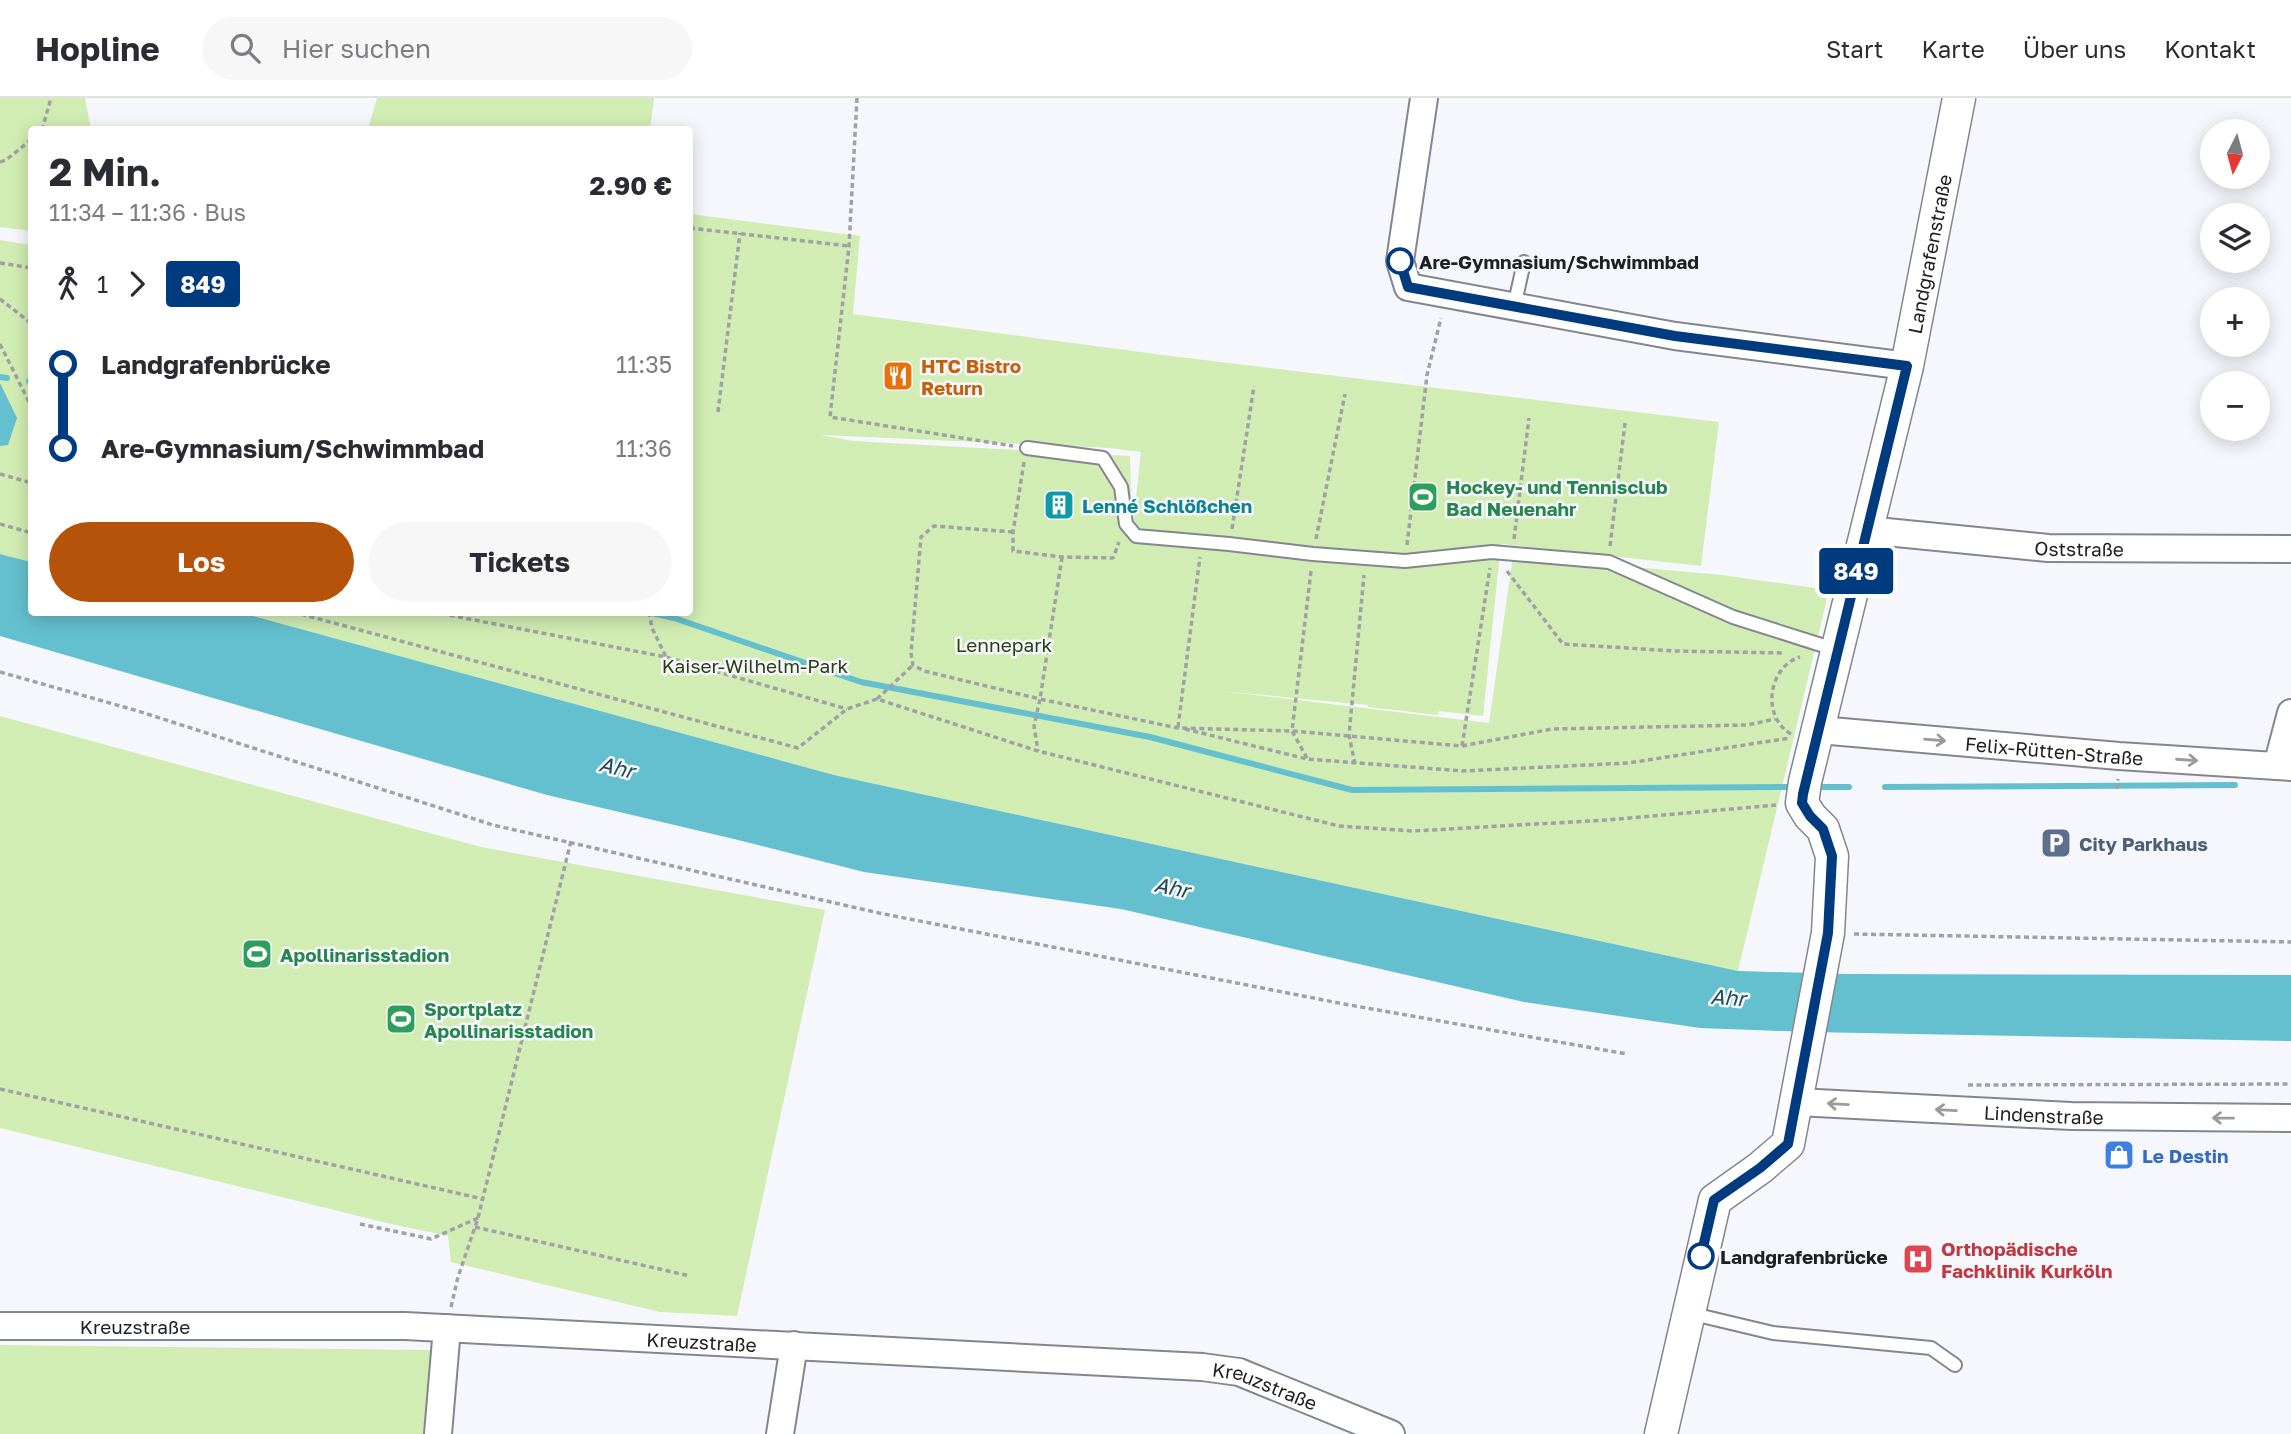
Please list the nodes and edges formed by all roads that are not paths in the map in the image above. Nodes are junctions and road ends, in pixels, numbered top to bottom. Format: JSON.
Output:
{"nodes":[{"id":1,"x":1424,"y":98,"type":"edge"},
{"id":2,"x":1959,"y":98,"type":"edge"},
{"id":3,"x":1524,"y":262,"type":"dead end"},
{"id":4,"x":1514,"y":307,"type":"junction"},
{"id":5,"x":1907,"y":366,"type":"junction"},
{"id":6,"x":1027,"y":448,"type":"road end"},
{"id":7,"x":1866,"y":530,"type":"junction"},
{"id":8,"x":2291,"y":549,"type":"edge"},
{"id":9,"x":1825,"y":653,"type":"junction"},
{"id":10,"x":2291,"y":713,"type":"edge"},
{"id":11,"x":1819,"y":730,"type":"junction"},
{"id":12,"x":2284,"y":767,"type":"edge"},
{"id":13,"x":1797,"y":1102,"type":"junction"},
{"id":14,"x":2291,"y":1118,"type":"edge"},
{"id":15,"x":1688,"y":1313,"type":"junction"},
{"id":16,"x":0,"y":1326,"type":"edge"},
{"id":17,"x":447,"y":1328,"type":"junction"},
{"id":18,"x":794,"y":1345,"type":"junction"},
{"id":19,"x":1955,"y":1365,"type":"dead end"},
{"id":20,"x":438,"y":1434,"type":"edge"},
{"id":21,"x":780,"y":1434,"type":"edge"},
{"id":22,"x":1391,"y":1434,"type":"edge"},
{"id":23,"x":1661,"y":1434,"type":"edge"}],
"edges":[{"from":1,"to":4,"type":"street"},
{"from":2,"to":5,"type":"street","name":"Landgrafenstraße"},
{"from":3,"to":4,"type":"lane"},
{"from":4,"to":5,"type":"street"},
{"from":5,"to":7,"type":"street","name":"Landgrafenstraße"},
{"from":6,"to":9,"type":"lane"},
{"from":7,"to":8,"type":"street","name":"Oststraße"},
{"from":7,"to":9,"type":"street","name":"Landgrafenstraße"},
{"from":9,"to":11,"type":"street","name":"Landgrafenstraße"},
{"from":10,"to":12,"type":"street"},
{"from":11,"to":12,"type":"street","name":"Felix-Rütten-Straße","one_way":true},
{"from":11,"to":13,"type":"street","name":"Landgrafenstraße"},
{"from":14,"to":13,"type":"street","name":"Lindenstraße","one_way":true},
{"from":13,"to":15,"type":"street"},
{"from":15,"to":19,"type":"lane"},
{"from":15,"to":23,"type":"street"},
{"from":16,"to":17,"type":"street","name":"Kreuzstraße"},
{"from":17,"to":18,"type":"street","name":"Kreuzstraße"},
{"from":17,"to":20,"type":"street"},
{"from":18,"to":21,"type":"street"},
{"from":18,"to":22,"type":"street","name":"Kreuzstraße"}]}
